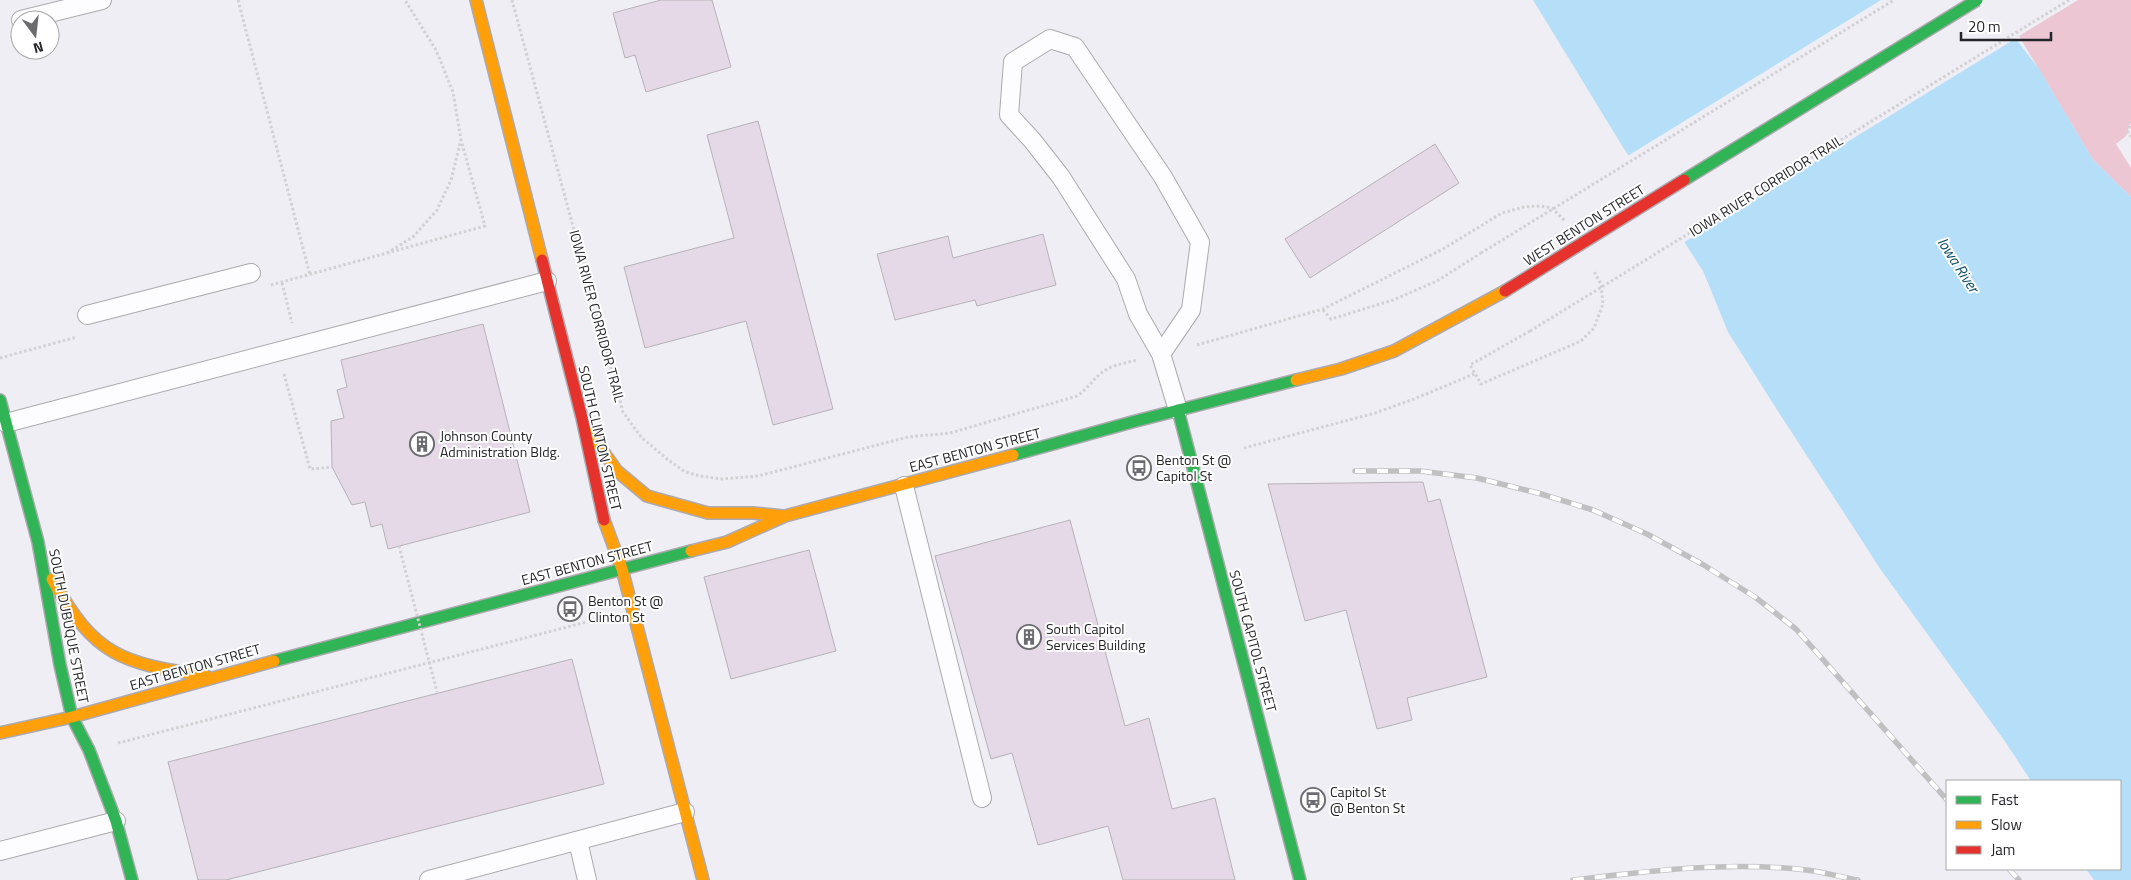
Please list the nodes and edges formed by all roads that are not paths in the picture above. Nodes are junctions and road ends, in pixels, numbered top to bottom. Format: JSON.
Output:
{"nodes":[{"id":1,"x":102,"y":0,"type":"edge"},
{"id":2,"x":476,"y":0,"type":"edge"},
{"id":3,"x":1977,"y":0,"type":"edge"},
{"id":4,"x":60,"y":11,"type":"edge"},
{"id":5,"x":251,"y":273,"type":"dead end"},
{"id":6,"x":547,"y":281,"type":"junction"},
{"id":7,"x":88,"y":314,"type":"dead end"},
{"id":8,"x":1161,"y":354,"type":"junction"},
{"id":9,"x":0,"y":400,"type":"edge"},
{"id":10,"x":1178,"y":410,"type":"junction"},
{"id":11,"x":582,"y":418,"type":"junction"},
{"id":12,"x":6,"y":423,"type":"junction"},
{"id":13,"x":904,"y":486,"type":"junction"},
{"id":14,"x":785,"y":516,"type":"junction"},
{"id":15,"x":38,"y":542,"type":"junction"},
{"id":16,"x":622,"y":569,"type":"junction"},
{"id":17,"x":215,"y":677,"type":"junction"},
{"id":18,"x":72,"y":717,"type":"junction"},
{"id":19,"x":0,"y":733,"type":"edge"},
{"id":20,"x":982,"y":798,"type":"dead end"},
{"id":21,"x":685,"y":812,"type":"junction"},
{"id":22,"x":116,"y":821,"type":"junction"},
{"id":23,"x":578,"y":841,"type":"junction"},
{"id":24,"x":0,"y":851,"type":"edge"},
{"id":25,"x":132,"y":880,"type":"edge"},
{"id":26,"x":429,"y":880,"type":"edge"},
{"id":27,"x":587,"y":880,"type":"edge"},
{"id":28,"x":703,"y":880,"type":"edge"},
{"id":29,"x":1300,"y":880,"type":"edge"}],
"edges":[{"from":1,"to":4,"type":"lane"},
{"from":2,"to":6,"type":"street","name":"SOUTH CLINTON STREET"},
{"from":3,"to":10,"type":"street","name":"WEST BENTON STREET","bridge":true},
{"from":5,"to":7,"type":"lane"},
{"from":6,"to":11,"type":"street","name":"SOUTH CLINTON STREET"},
{"from":6,"to":12,"type":"lane"},
{"from":8,"to":8,"type":"lane"},
{"from":8,"to":10,"type":"lane"},
{"from":9,"to":12,"type":"street","name":"SOUTH DUBUQUE STREET"},
{"from":10,"to":13,"type":"street","name":"EAST BENTON STREET"},
{"from":10,"to":29,"type":"street","name":"SOUTH CAPITOL STREET"},
{"from":11,"to":14,"type":"street"},
{"from":11,"to":16,"type":"street","name":"SOUTH CLINTON STREET"},
{"from":12,"to":15,"type":"street","name":"SOUTH DUBUQUE STREET"},
{"from":13,"to":14,"type":"street","name":"EAST BENTON STREET"},
{"from":13,"to":20,"type":"lane"},
{"from":14,"to":16,"type":"street","name":"EAST BENTON STREET"},
{"from":15,"to":17,"type":"street"},
{"from":15,"to":18,"type":"street","name":"SOUTH DUBUQUE STREET"},
{"from":16,"to":17,"type":"street","name":"EAST BENTON STREET"},
{"from":16,"to":21,"type":"street","name":"SOUTH CLINTON STREET"},
{"from":17,"to":18,"type":"street","name":"EAST BENTON STREET"},
{"from":18,"to":19,"type":"street","name":"EAST BENTON STREET"},
{"from":18,"to":22,"type":"street","name":"SOUTH DUBUQUE STREET"},
{"from":21,"to":23,"type":"lane"},
{"from":21,"to":28,"type":"street","name":"SOUTH CLINTON STREET"},
{"from":22,"to":24,"type":"lane"},
{"from":22,"to":25,"type":"street","name":"SOUTH DUBUQUE STREET"},
{"from":23,"to":26,"type":"lane"},
{"from":23,"to":27,"type":"lane"}]}
